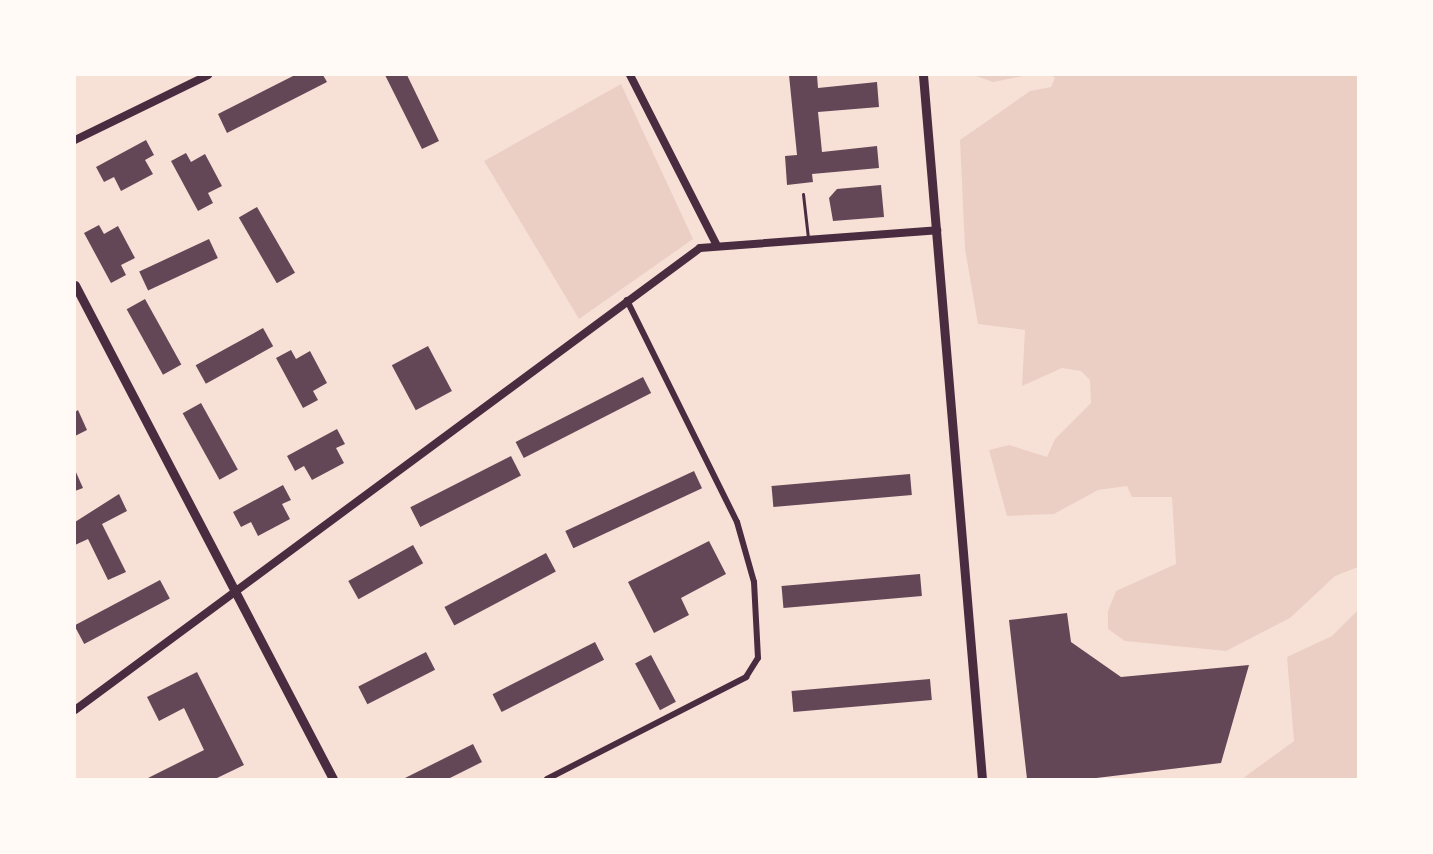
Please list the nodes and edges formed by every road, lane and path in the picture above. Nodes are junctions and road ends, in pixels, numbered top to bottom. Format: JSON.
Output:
{"nodes":[{"id":1,"x":208,"y":75,"type":"edge"},
{"id":2,"x":630,"y":75,"type":"edge"},
{"id":3,"x":923,"y":75,"type":"edge"},
{"id":4,"x":75,"y":140,"type":"edge"},
{"id":5,"x":803,"y":194,"type":"dead end"},
{"id":6,"x":937,"y":230,"type":"junction"},
{"id":7,"x":808,"y":238,"type":"junction"},
{"id":8,"x":716,"y":244,"type":"junction"},
{"id":9,"x":75,"y":285,"type":"edge"},
{"id":10,"x":627,"y":300,"type":"junction"},
{"id":11,"x":238,"y":591,"type":"junction"},
{"id":12,"x":75,"y":710,"type":"edge"},
{"id":13,"x":333,"y":779,"type":"edge"},
{"id":14,"x":547,"y":779,"type":"edge"},
{"id":15,"x":982,"y":779,"type":"edge"}],
"edges":[{"from":1,"to":4,"type":"street"},
{"from":2,"to":8,"type":"street"},
{"from":3,"to":6,"type":"main road"},
{"from":5,"to":7,"type":"lane"},
{"from":6,"to":7,"type":"street"},
{"from":6,"to":15,"type":"main road"},
{"from":7,"to":8,"type":"street"},
{"from":8,"to":10,"type":"street"},
{"from":9,"to":11,"type":"main road"},
{"from":10,"to":11,"type":"street"},
{"from":10,"to":14,"type":"street"},
{"from":11,"to":12,"type":"street"},
{"from":11,"to":13,"type":"main road"}]}
